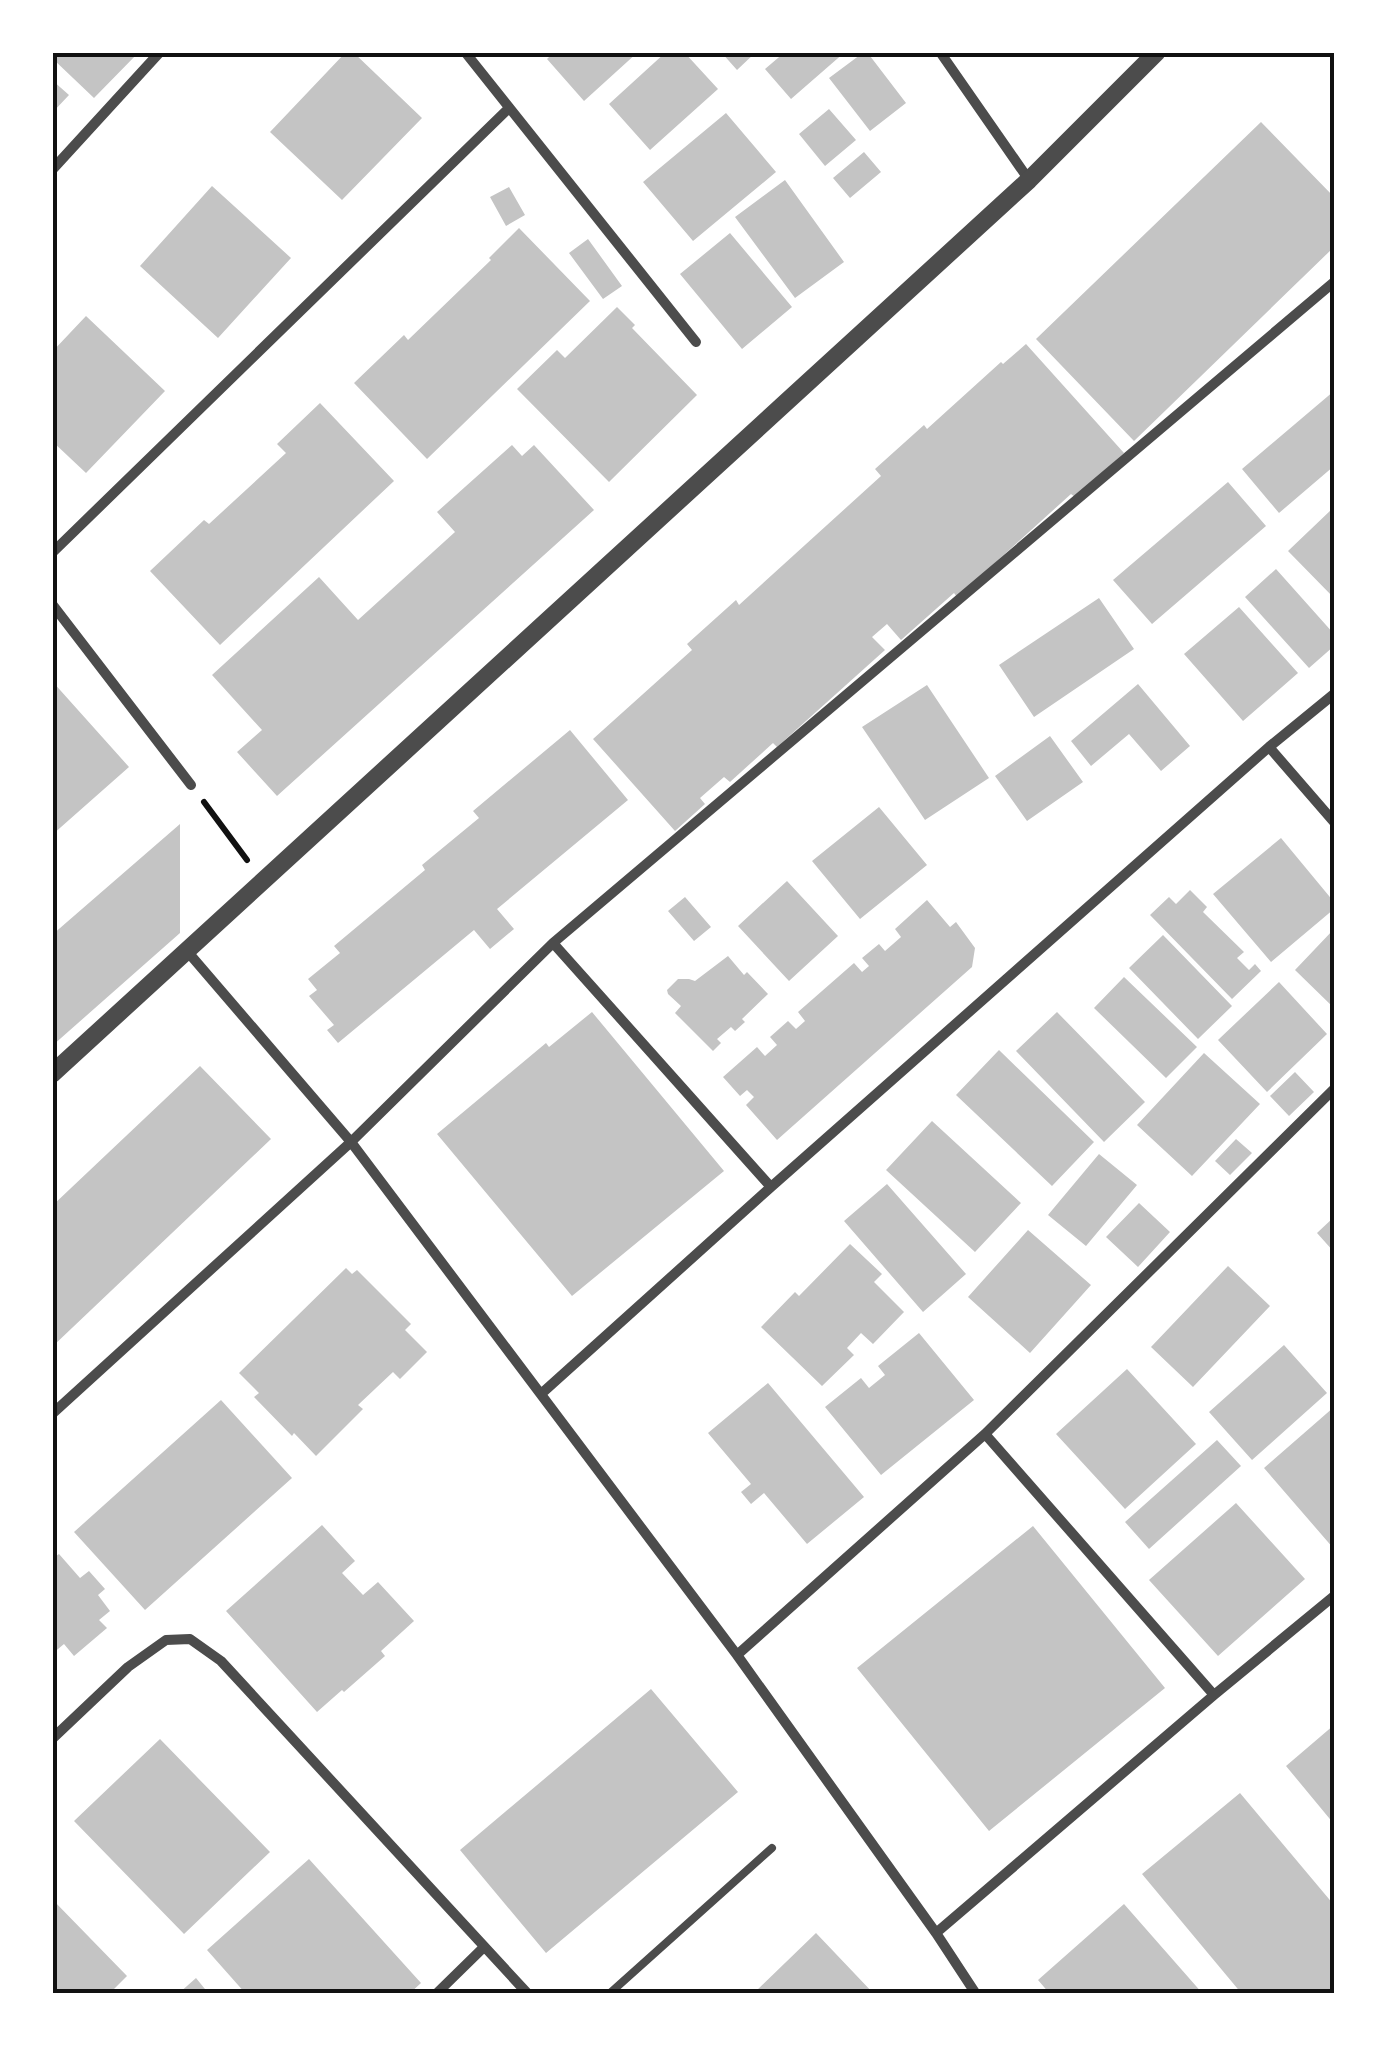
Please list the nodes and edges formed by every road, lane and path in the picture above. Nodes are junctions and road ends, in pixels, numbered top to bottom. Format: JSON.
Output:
{"nodes":[{"id":1,"x":160,"y":52,"type":"edge"},
{"id":2,"x":465,"y":52,"type":"edge"},
{"id":3,"x":940,"y":52,"type":"edge"},
{"id":4,"x":1157,"y":52,"type":"edge"},
{"id":5,"x":510,"y":108,"type":"junction"},
{"id":6,"x":52,"y":170,"type":"edge"},
{"id":7,"x":1028,"y":180,"type":"junction"},
{"id":8,"x":1334,"y":282,"type":"edge"},
{"id":9,"x":696,"y":342,"type":"dead end"},
{"id":10,"x":52,"y":554,"type":"edge"},
{"id":11,"x":52,"y":604,"type":"edge"},
{"id":12,"x":1334,"y":694,"type":"edge"},
{"id":13,"x":1270,"y":747,"type":"junction"},
{"id":14,"x":191,"y":785,"type":"joint"},
{"id":15,"x":1334,"y":822,"type":"edge"},
{"id":16,"x":262,"y":881,"type":"junction"},
{"id":17,"x":553,"y":942,"type":"junction"},
{"id":18,"x":187,"y":951,"type":"junction"},
{"id":19,"x":52,"y":1074,"type":"edge"},
{"id":20,"x":1334,"y":1090,"type":"edge"},
{"id":21,"x":351,"y":1142,"type":"junction"},
{"id":22,"x":771,"y":1187,"type":"junction"},
{"id":23,"x":541,"y":1394,"type":"junction"},
{"id":24,"x":52,"y":1414,"type":"edge"},
{"id":25,"x":985,"y":1434,"type":"junction"},
{"id":26,"x":1334,"y":1596,"type":"edge"},
{"id":27,"x":737,"y":1655,"type":"junction"},
{"id":28,"x":1214,"y":1695,"type":"junction"},
{"id":29,"x":52,"y":1739,"type":"edge"},
{"id":30,"x":772,"y":1848,"type":"dead end"},
{"id":31,"x":936,"y":1933,"type":"junction"},
{"id":32,"x":484,"y":1948,"type":"junction"},
{"id":33,"x":436,"y":1994,"type":"edge"},
{"id":34,"x":528,"y":1994,"type":"edge"},
{"id":35,"x":610,"y":1994,"type":"edge"},
{"id":36,"x":976,"y":1994,"type":"edge"}],
"edges":[{"from":1,"to":6,"type":"street"},
{"from":2,"to":5,"type":"street"},
{"from":3,"to":7,"type":"street"},
{"from":4,"to":7,"type":"street"},
{"from":5,"to":9,"type":"street"},
{"from":5,"to":10,"type":"street"},
{"from":7,"to":16,"type":"street"},
{"from":8,"to":17,"type":"street"},
{"from":11,"to":14,"type":"street"},
{"from":12,"to":13,"type":"street"},
{"from":13,"to":15,"type":"street"},
{"from":13,"to":22,"type":"street"},
{"from":14,"to":16,"type":"path"},
{"from":16,"to":18,"type":"street"},
{"from":17,"to":21,"type":"street"},
{"from":17,"to":22,"type":"street"},
{"from":18,"to":19,"type":"street"},
{"from":18,"to":21,"type":"street"},
{"from":20,"to":25,"type":"street"},
{"from":21,"to":23,"type":"street"},
{"from":21,"to":24,"type":"street"},
{"from":22,"to":23,"type":"street"},
{"from":23,"to":27,"type":"street"},
{"from":25,"to":27,"type":"street"},
{"from":25,"to":28,"type":"street"},
{"from":26,"to":28,"type":"street"},
{"from":27,"to":31,"type":"street"},
{"from":28,"to":31,"type":"street"},
{"from":29,"to":32,"type":"street"},
{"from":30,"to":35,"type":"lane"},
{"from":31,"to":36,"type":"street"},
{"from":32,"to":33,"type":"street"},
{"from":32,"to":34,"type":"street"}]}
